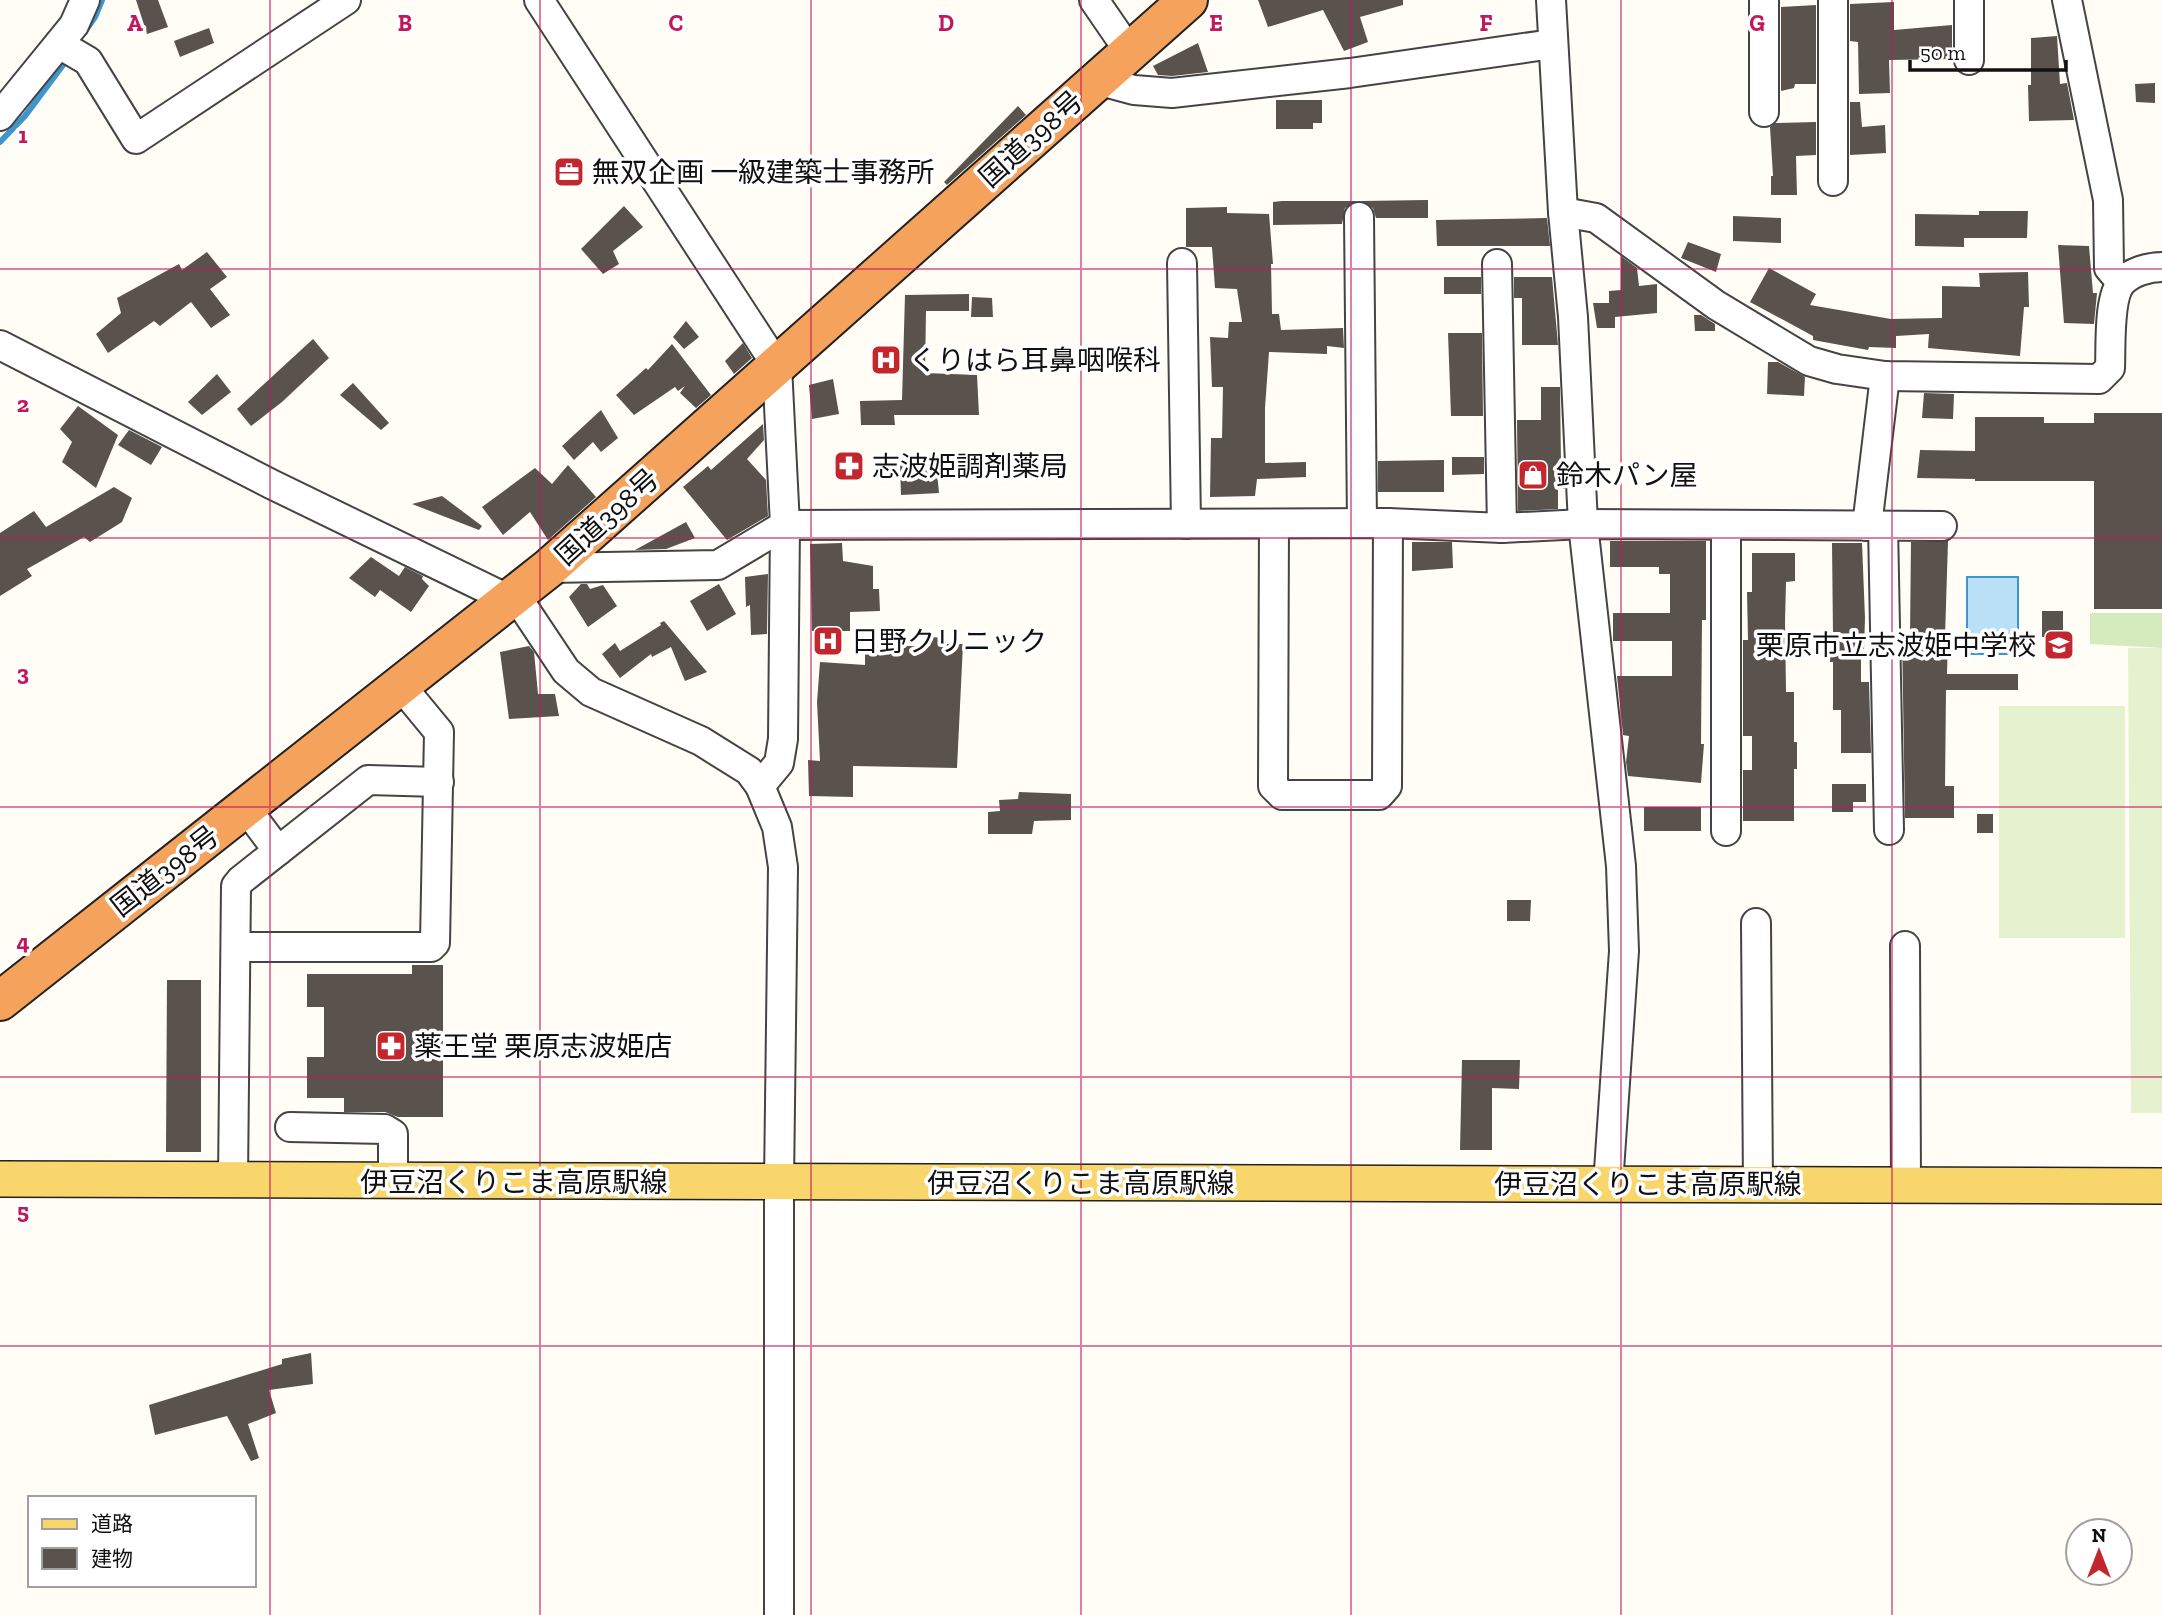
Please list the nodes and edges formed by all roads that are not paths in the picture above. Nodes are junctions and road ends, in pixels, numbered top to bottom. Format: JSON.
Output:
{"nodes":[{"id":1,"x":85,"y":0,"type":"edge"},
{"id":2,"x":346,"y":0,"type":"edge"},
{"id":3,"x":539,"y":0,"type":"edge"},
{"id":4,"x":1094,"y":0,"type":"edge"},
{"id":5,"x":1188,"y":0,"type":"edge"},
{"id":6,"x":1550,"y":0,"type":"edge"},
{"id":7,"x":1764,"y":0,"type":"edge"},
{"id":8,"x":1833,"y":0,"type":"edge"},
{"id":9,"x":1969,"y":0,"type":"edge"},
{"id":10,"x":2067,"y":0,"type":"edge"},
{"id":11,"x":1552,"y":44,"type":"junction"},
{"id":12,"x":68,"y":49,"type":"junction"},
{"id":13,"x":1129,"y":51,"type":"junction"},
{"id":14,"x":1969,"y":60,"type":"dead end"},
{"id":15,"x":1097,"y":80,"type":"junction"},
{"id":16,"x":1764,"y":112,"type":"dead end"},
{"id":17,"x":0,"y":116,"type":"edge"},
{"id":18,"x":1833,"y":181,"type":"dead end"},
{"id":19,"x":1563,"y":212,"type":"junction"},
{"id":20,"x":1359,"y":217,"type":"dead end"},
{"id":21,"x":1182,"y":263,"type":"dead end"},
{"id":22,"x":1497,"y":264,"type":"dead end"},
{"id":23,"x":2162,"y":267,"type":"edge"},
{"id":24,"x":2121,"y":282,"type":"junction"},
{"id":25,"x":0,"y":345,"type":"edge"},
{"id":26,"x":777,"y":366,"type":"junction"},
{"id":27,"x":1885,"y":376,"type":"junction"},
{"id":28,"x":1375,"y":523,"type":"junction"},
{"id":29,"x":1186,"y":524,"type":"junction"},
{"id":30,"x":1274,"y":524,"type":"junction"},
{"id":31,"x":1583,"y":524,"type":"junction"},
{"id":32,"x":785,"y":525,"type":"junction"},
{"id":33,"x":1726,"y":526,"type":"junction"},
{"id":34,"x":1875,"y":526,"type":"junction"},
{"id":35,"x":1942,"y":526,"type":"dead end"},
{"id":36,"x":1502,"y":528,"type":"junction"},
{"id":37,"x":549,"y":568,"type":"junction"},
{"id":38,"x":510,"y":600,"type":"junction"},
{"id":39,"x":401,"y":686,"type":"junction"},
{"id":40,"x":439,"y":782,"type":"junction"},
{"id":41,"x":760,"y":786,"type":"junction"},
{"id":42,"x":246,"y":808,"type":"junction"},
{"id":43,"x":1889,"y":830,"type":"dead end"},
{"id":44,"x":1726,"y":831,"type":"dead end"},
{"id":45,"x":278,"y":851,"type":"junction"},
{"id":46,"x":1756,"y":923,"type":"dead end"},
{"id":47,"x":1905,"y":946,"type":"dead end"},
{"id":48,"x":236,"y":947,"type":"junction"},
{"id":49,"x":0,"y":1001,"type":"edge"},
{"id":50,"x":290,"y":1127,"type":"dead end"},
{"id":51,"x":0,"y":1179,"type":"edge"},
{"id":52,"x":233,"y":1180,"type":"junction"},
{"id":53,"x":393,"y":1181,"type":"junction"},
{"id":54,"x":779,"y":1183,"type":"junction"},
{"id":55,"x":1906,"y":1184,"type":"junction"},
{"id":56,"x":1608,"y":1185,"type":"junction"},
{"id":57,"x":1758,"y":1185,"type":"junction"},
{"id":58,"x":2162,"y":1186,"type":"edge"},
{"id":59,"x":779,"y":1615,"type":"edge"}],
"edges":[{"from":1,"to":12,"type":"street"},
{"from":2,"to":12,"type":"street"},
{"from":3,"to":26,"type":"street"},
{"from":4,"to":13,"type":"street"},
{"from":5,"to":13,"type":"highway","name":"国道398号"},
{"from":6,"to":11,"type":"street"},
{"from":7,"to":16,"type":"street"},
{"from":8,"to":18,"type":"street"},
{"from":9,"to":14,"type":"street"},
{"from":10,"to":24,"type":"street"},
{"from":11,"to":15,"type":"street"},
{"from":11,"to":19,"type":"street"},
{"from":12,"to":17,"type":"street"},
{"from":13,"to":15,"type":"highway","name":"国道398号"},
{"from":15,"to":26,"type":"highway","name":"国道398号"},
{"from":19,"to":27,"type":"street"},
{"from":19,"to":31,"type":"street"},
{"from":20,"to":28,"type":"street"},
{"from":21,"to":29,"type":"street"},
{"from":22,"to":36,"type":"street"},
{"from":23,"to":24,"type":"street"},
{"from":24,"to":27,"type":"street"},
{"from":25,"to":38,"type":"street"},
{"from":26,"to":32,"type":"street"},
{"from":26,"to":37,"type":"highway","name":"国道398号"},
{"from":27,"to":34,"type":"street"},
{"from":28,"to":30,"type":"street"},
{"from":28,"to":30,"type":"street"},
{"from":28,"to":36,"type":"street"},
{"from":29,"to":30,"type":"street"},
{"from":29,"to":32,"type":"street"},
{"from":31,"to":33,"type":"street"},
{"from":31,"to":36,"type":"street"},
{"from":31,"to":56,"type":"street"},
{"from":32,"to":37,"type":"street"},
{"from":32,"to":41,"type":"street"},
{"from":33,"to":34,"type":"street"},
{"from":33,"to":44,"type":"street"},
{"from":34,"to":35,"type":"street"},
{"from":34,"to":43,"type":"street"},
{"from":37,"to":38,"type":"highway","name":"国道398号"},
{"from":38,"to":39,"type":"highway","name":"国道398号"},
{"from":38,"to":41,"type":"street"},
{"from":39,"to":40,"type":"street"},
{"from":39,"to":42,"type":"highway","name":"国道398号"},
{"from":40,"to":45,"type":"street"},
{"from":40,"to":48,"type":"street"},
{"from":41,"to":54,"type":"street"},
{"from":42,"to":45,"type":"street"},
{"from":42,"to":49,"type":"highway","name":"国道398号"},
{"from":45,"to":48,"type":"street"},
{"from":46,"to":57,"type":"street"},
{"from":47,"to":55,"type":"street"},
{"from":48,"to":52,"type":"street"},
{"from":50,"to":53,"type":"street"},
{"from":51,"to":52,"type":"main road","name":"伊豆沼くりこま高原駅線"},
{"from":52,"to":53,"type":"main road","name":"伊豆沼くりこま高原駅線"},
{"from":53,"to":54,"type":"main road","name":"伊豆沼くりこま高原駅線"},
{"from":54,"to":56,"type":"main road","name":"伊豆沼くりこま高原駅線"},
{"from":54,"to":59,"type":"street"},
{"from":55,"to":57,"type":"main road","name":"伊豆沼くりこま高原駅線"},
{"from":55,"to":58,"type":"main road","name":"伊豆沼くりこま高原駅線"},
{"from":56,"to":57,"type":"main road","name":"伊豆沼くりこま高原駅線"}]}
